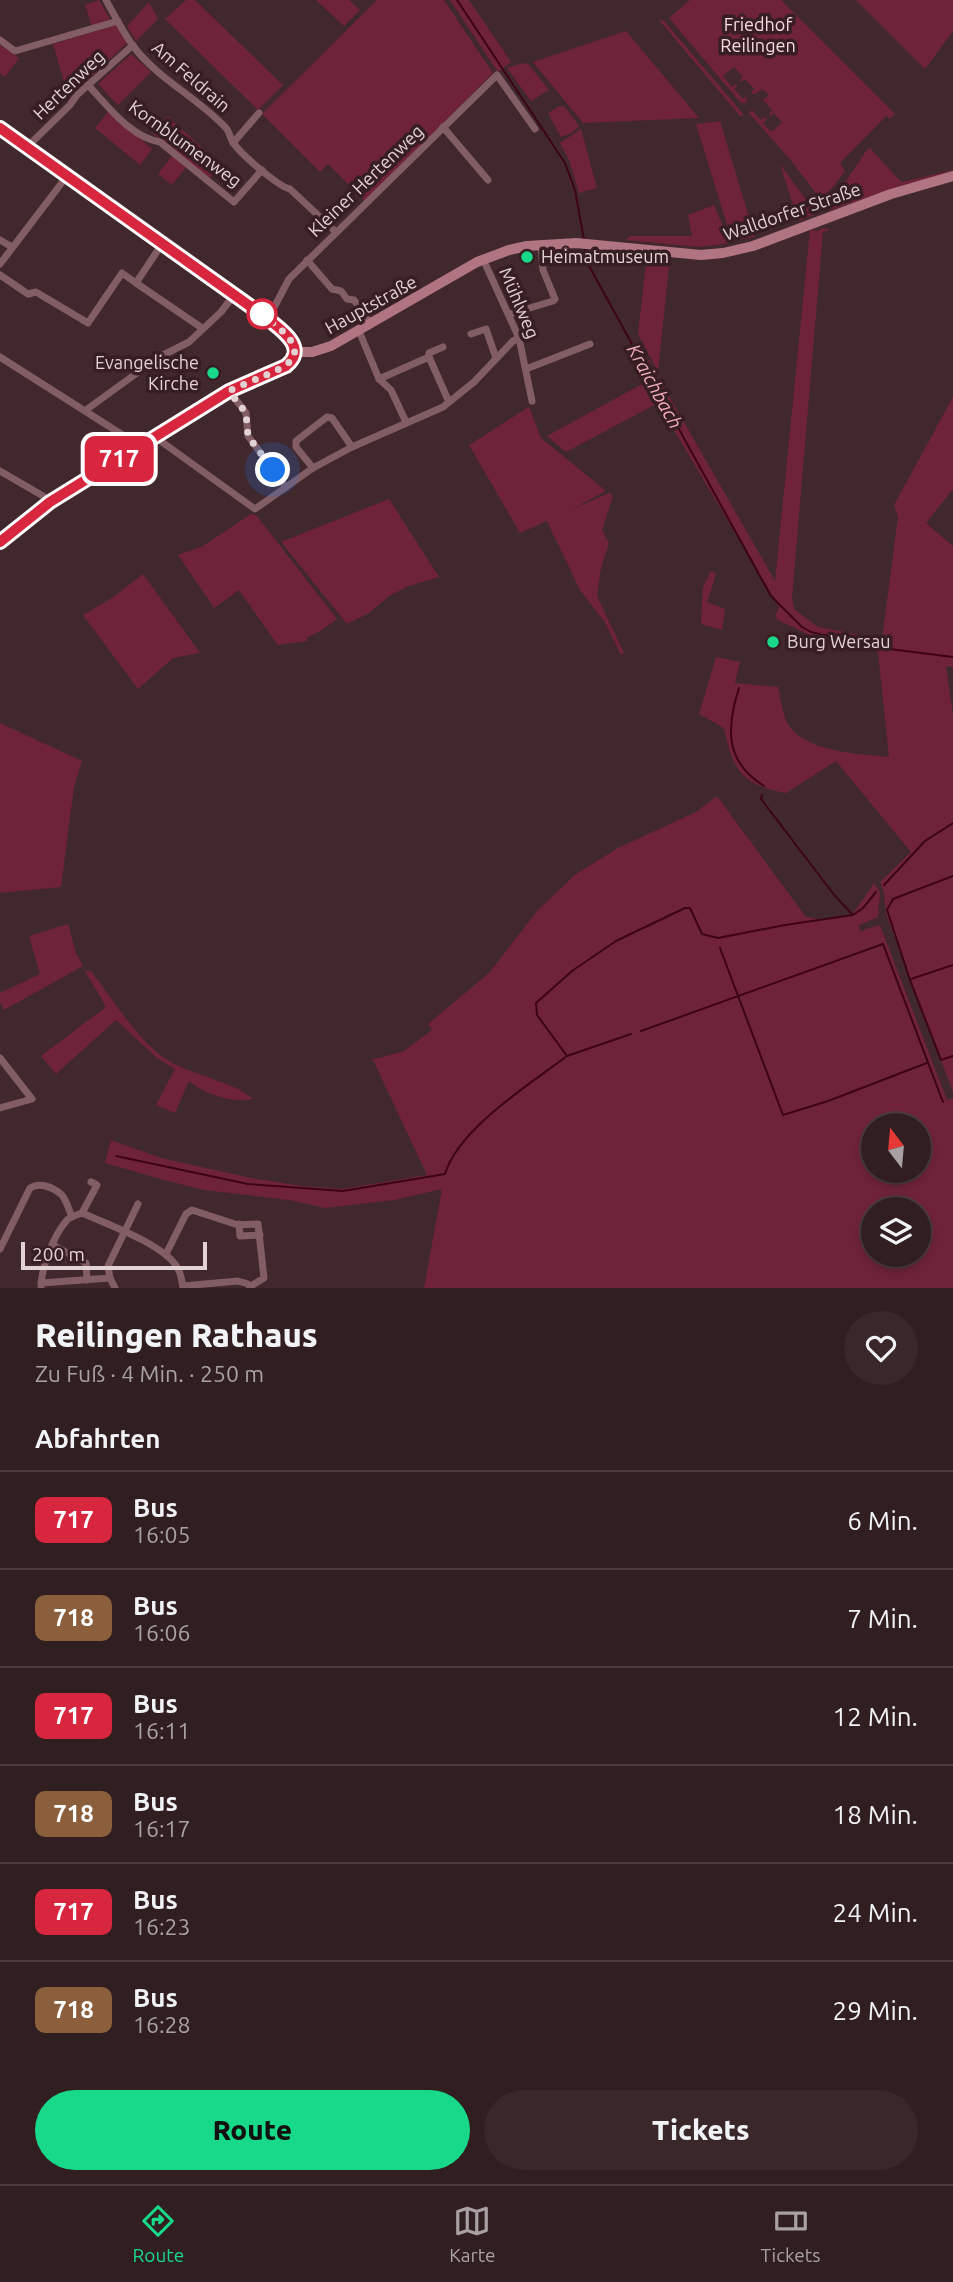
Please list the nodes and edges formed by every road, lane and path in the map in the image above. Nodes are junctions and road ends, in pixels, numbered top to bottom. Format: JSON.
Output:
{"nodes":[{"id":1,"x":106,"y":0,"type":"edge"},
{"id":2,"x":118,"y":21,"type":"junction"},
{"id":3,"x":0,"y":40,"type":"edge"},
{"id":4,"x":133,"y":46,"type":"junction"},
{"id":5,"x":88,"y":85,"type":"junction"},
{"id":6,"x":259,"y":113,"type":"dead end"},
{"id":7,"x":443,"y":127,"type":"junction"},
{"id":8,"x":0,"y":128,"type":"edge"},
{"id":9,"x":535,"y":129,"type":"dead end"},
{"id":10,"x":233,"y":143,"type":"junction"},
{"id":11,"x":27,"y":147,"type":"junction"},
{"id":12,"x":262,"y":170,"type":"junction"},
{"id":13,"x":67,"y":176,"type":"junction"},
{"id":14,"x":953,"y":176,"type":"edge"},
{"id":15,"x":488,"y":180,"type":"dead end"},
{"id":16,"x":336,"y":232,"type":"junction"},
{"id":17,"x":0,"y":240,"type":"edge"},
{"id":18,"x":162,"y":244,"type":"junction"},
{"id":19,"x":596,"y":244,"type":"joint"},
{"id":20,"x":541,"y":245,"type":"junction"},
{"id":21,"x":12,"y":247,"type":"junction"},
{"id":22,"x":483,"y":259,"type":"junction"},
{"id":23,"x":307,"y":260,"type":"junction"},
{"id":24,"x":0,"y":264,"type":"edge"},
{"id":25,"x":0,"y":275,"type":"edge"},
{"id":26,"x":136,"y":283,"type":"junction"},
{"id":27,"x":234,"y":295,"type":"junction"},
{"id":28,"x":509,"y":314,"type":"junction"},
{"id":29,"x":268,"y":319,"type":"junction"},
{"id":30,"x":371,"y":324,"type":"junction"},
{"id":31,"x":202,"y":328,"type":"junction"},
{"id":32,"x":359,"y":331,"type":"junction"},
{"id":33,"x":471,"y":334,"type":"dead end"},
{"id":34,"x":519,"y":338,"type":"junction"},
{"id":35,"x":590,"y":344,"type":"dead end"},
{"id":36,"x":443,"y":347,"type":"dead end"},
{"id":37,"x":296,"y":352,"type":"junction"},
{"id":38,"x":0,"y":357,"type":"edge"},
{"id":39,"x":429,"y":357,"type":"junction"},
{"id":40,"x":496,"y":358,"type":"junction"},
{"id":41,"x":526,"y":369,"type":"junction"},
{"id":42,"x":379,"y":379,"type":"junction"},
{"id":43,"x":229,"y":391,"type":"junction"},
{"id":44,"x":532,"y":401,"type":"dead end"},
{"id":45,"x":449,"y":402,"type":"junction"},
{"id":46,"x":86,"y":410,"type":"junction"},
{"id":47,"x":406,"y":422,"type":"junction"},
{"id":48,"x":155,"y":437,"type":"junction"},
{"id":49,"x":140,"y":446,"type":"junction"},
{"id":50,"x":352,"y":447,"type":"junction"},
{"id":51,"x":313,"y":468,"type":"junction"},
{"id":52,"x":0,"y":471,"type":"edge"},
{"id":53,"x":286,"y":487,"type":"junction"},
{"id":54,"x":50,"y":502,"type":"junction"},
{"id":55,"x":0,"y":542,"type":"edge"},
{"id":56,"x":0,"y":1058,"type":"edge"},
{"id":57,"x":0,"y":1108,"type":"edge"},
{"id":58,"x":92,"y":1182,"type":"dead end"},
{"id":59,"x":138,"y":1204,"type":"dead end"},
{"id":60,"x":82,"y":1213,"type":"junction"},
{"id":61,"x":72,"y":1217,"type":"junction"},
{"id":62,"x":124,"y":1231,"type":"junction"},
{"id":63,"x":53,"y":1245,"type":"junction"},
{"id":64,"x":0,"y":1249,"type":"edge"},
{"id":65,"x":166,"y":1255,"type":"junction"},
{"id":66,"x":110,"y":1278,"type":"junction"},
{"id":67,"x":87,"y":1280,"type":"junction"},
{"id":68,"x":41,"y":1285,"type":"edge"},
{"id":69,"x":183,"y":1287,"type":"edge"},
{"id":70,"x":251,"y":1287,"type":"edge"},
{"id":71,"x":115,"y":1288,"type":"edge"}],
"edges":[{"from":1,"to":2,"type":"street","name":"Am Feldrain"},
{"from":2,"to":3,"type":"street"},
{"from":2,"to":4,"type":"street","name":"Am Feldrain"},
{"from":4,"to":5,"type":"street","name":"Hertenweg"},
{"from":4,"to":10,"type":"street","name":"Am Feldrain"},
{"from":5,"to":11,"type":"street","name":"Hertenweg"},
{"from":5,"to":12,"type":"street","name":"Kornblumenweg"},
{"from":6,"to":10,"type":"street"},
{"from":7,"to":9,"type":"street","name":"Kleiner Hertenweg"},
{"from":7,"to":15,"type":"street"},
{"from":7,"to":16,"type":"street","name":"Kleiner Hertenweg"},
{"from":8,"to":11,"type":"street"},
{"from":10,"to":12,"type":"street","name":"Am Feldrain"},
{"from":11,"to":13,"type":"street"},
{"from":12,"to":16,"type":"street","name":"Am Feldrain"},
{"from":13,"to":18,"type":"street"},
{"from":13,"to":21,"type":"street"},
{"from":14,"to":19,"type":"street","name":"Walldorfer Straße"},
{"from":16,"to":23,"type":"street","name":"Kleiner Hertenweg"},
{"from":17,"to":21,"type":"street"},
{"from":18,"to":26,"type":"street"},
{"from":18,"to":27,"type":"street"},
{"from":19,"to":20,"type":"street","name":"Hauptstraße"},
{"from":20,"to":22,"type":"street","name":"Hauptstraße"},
{"from":20,"to":28,"type":"street"},
{"from":21,"to":24,"type":"street"},
{"from":22,"to":28,"type":"street","name":"Mühlweg"},
{"from":22,"to":30,"type":"street","name":"Hauptstraße"},
{"from":23,"to":29,"type":"street","name":"Kleiner Hertenweg"},
{"from":23,"to":30,"type":"street"},
{"from":25,"to":26,"type":"street"},
{"from":26,"to":31,"type":"street"},
{"from":27,"to":29,"type":"street"},
{"from":27,"to":31,"type":"street"},
{"from":28,"to":34,"type":"street","name":"Mühlweg"},
{"from":29,"to":37,"type":"street"},
{"from":30,"to":32,"type":"street","name":"Hauptstraße"},
{"from":31,"to":46,"type":"street"},
{"from":32,"to":37,"type":"street","name":"Hauptstraße"},
{"from":32,"to":42,"type":"street"},
{"from":33,"to":40,"type":"street"},
{"from":34,"to":40,"type":"street"},
{"from":34,"to":41,"type":"street","name":"Mühlweg"},
{"from":35,"to":41,"type":"street"},
{"from":36,"to":39,"type":"street"},
{"from":37,"to":43,"type":"street","name":"Hauptstraße"},
{"from":38,"to":46,"type":"street"},
{"from":39,"to":42,"type":"street"},
{"from":39,"to":45,"type":"street"},
{"from":40,"to":45,"type":"street"},
{"from":41,"to":44,"type":"street","name":"Mühlweg"},
{"from":42,"to":47,"type":"street"},
{"from":43,"to":48,"type":"street","name":"Hauptstraße"},
{"from":43,"to":53,"type":"street"},
{"from":45,"to":47,"type":"street"},
{"from":46,"to":49,"type":"street"},
{"from":47,"to":50,"type":"street"},
{"from":48,"to":49,"type":"street","name":"Hauptstraße"},
{"from":48,"to":53,"type":"street"},
{"from":49,"to":54,"type":"street","name":"Hauptstraße"},
{"from":50,"to":51,"type":"street"},
{"from":50,"to":51,"type":"street"},
{"from":51,"to":53,"type":"street"},
{"from":52,"to":54,"type":"street"},
{"from":54,"to":55,"type":"street","name":"Hauptstraße"},
{"from":56,"to":57,"type":"street"},
{"from":58,"to":60,"type":"street"},
{"from":59,"to":62,"type":"street"},
{"from":60,"to":61,"type":"street"},
{"from":60,"to":62,"type":"street"},
{"from":61,"to":63,"type":"street"},
{"from":61,"to":64,"type":"street"},
{"from":62,"to":65,"type":"street"},
{"from":62,"to":66,"type":"street"},
{"from":63,"to":67,"type":"street"},
{"from":63,"to":68,"type":"street"},
{"from":65,"to":69,"type":"street"},
{"from":65,"to":70,"type":"street"},
{"from":66,"to":67,"type":"street"},
{"from":66,"to":71,"type":"street"},
{"from":67,"to":68,"type":"street"},
{"from":69,"to":70,"type":"street"}]}
